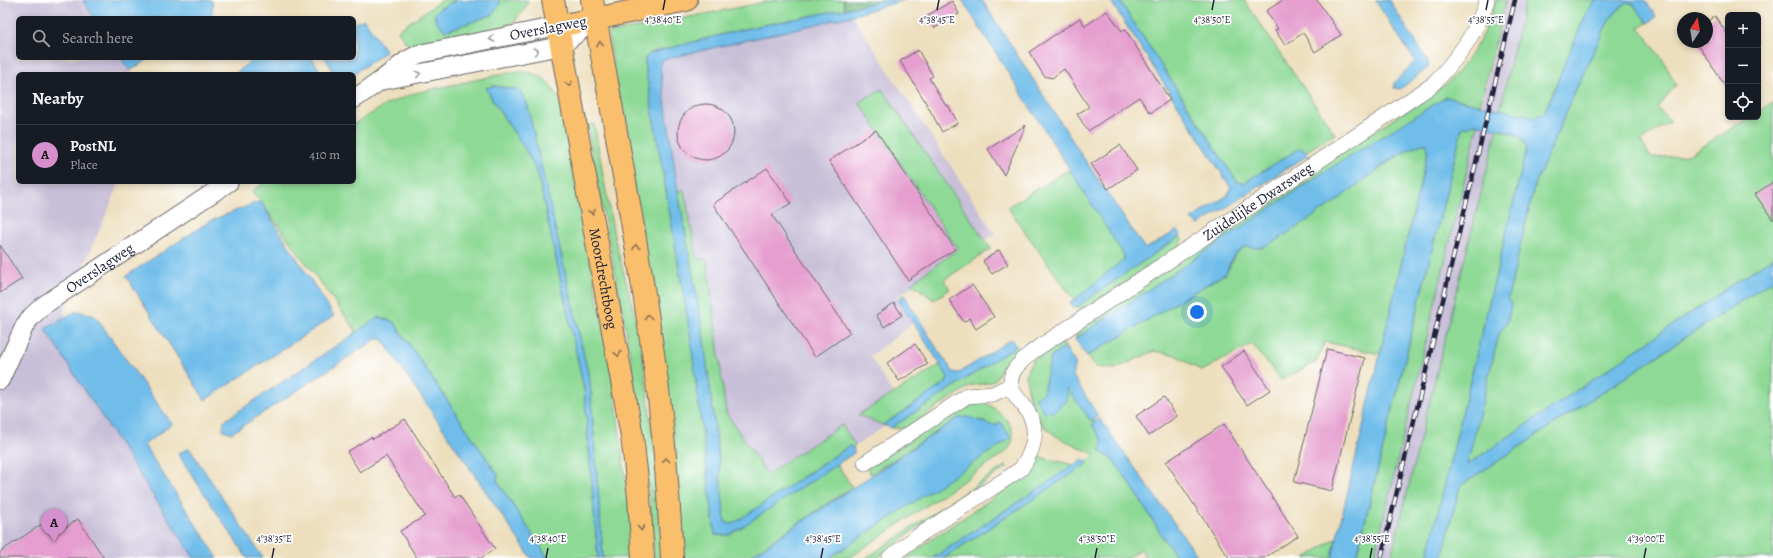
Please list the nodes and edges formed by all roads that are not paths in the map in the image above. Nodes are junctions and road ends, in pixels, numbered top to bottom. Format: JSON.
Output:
{"nodes":[{"id":1,"x":553,"y":0,"type":"edge"},
{"id":2,"x":686,"y":0,"type":"edge"},
{"id":3,"x":1488,"y":0,"type":"edge"},
{"id":4,"x":594,"y":9,"type":"edge"},
{"id":5,"x":560,"y":36,"type":"junction"},
{"id":6,"x":356,"y":98,"type":"edge"},
{"id":7,"x":226,"y":184,"type":"edge"},
{"id":8,"x":0,"y":380,"type":"edge"},
{"id":9,"x":1011,"y":385,"type":"junction"},
{"id":10,"x":866,"y":463,"type":"dead end"},
{"id":11,"x":643,"y":558,"type":"edge"},
{"id":12,"x":672,"y":558,"type":"edge"},
{"id":13,"x":889,"y":558,"type":"edge"}],
"edges":[{"from":1,"to":5,"type":"main road","name":"Moordrechtboog"},
{"from":2,"to":4,"type":"main road","name":"Overslagweg"},
{"from":3,"to":9,"type":"street","name":"Zuidelijke Dwarsweg"},
{"from":4,"to":5,"type":"main road","name":"Overslagweg"},
{"from":12,"to":4,"type":"main road","one_way":true},
{"from":5,"to":6,"type":"street","name":"Overslagweg"},
{"from":5,"to":11,"type":"main road","name":"Moordrechtboog","one_way":true},
{"from":7,"to":8,"type":"street","name":"Overslagweg"},
{"from":9,"to":10,"type":"street"},
{"from":9,"to":13,"type":"street"}]}
